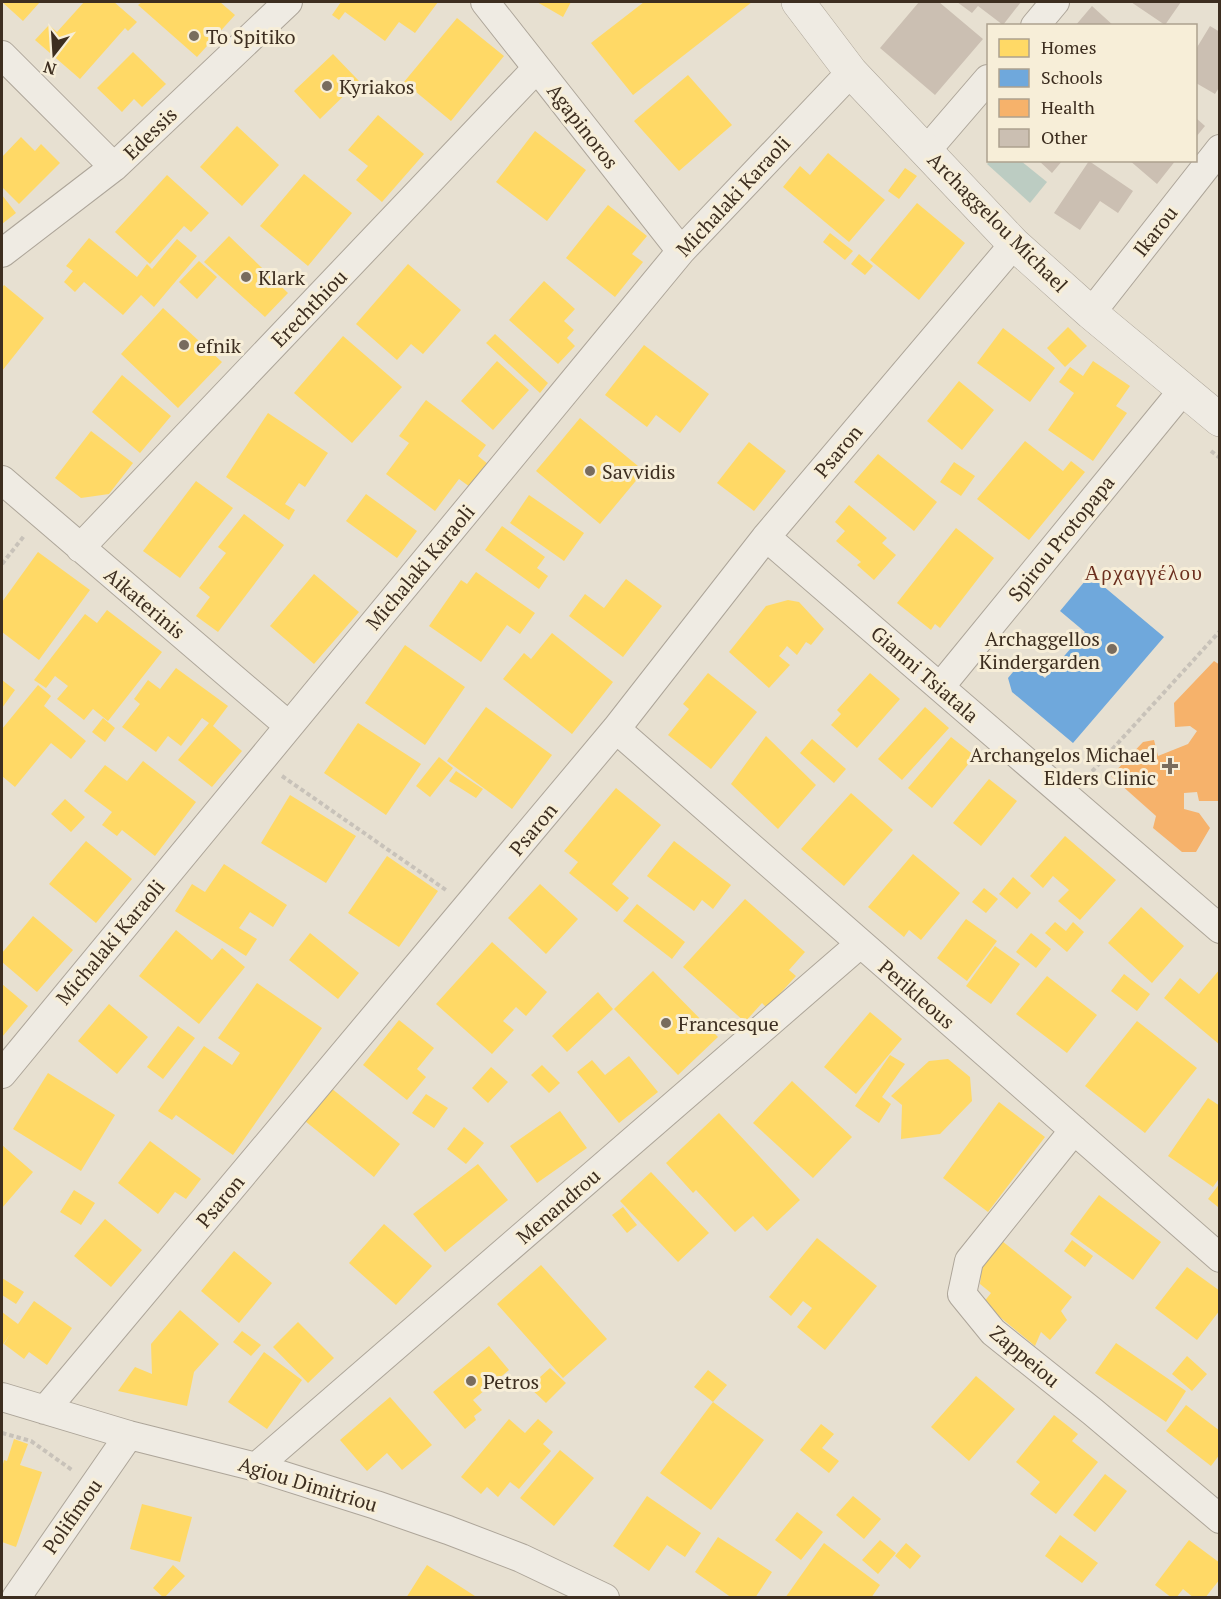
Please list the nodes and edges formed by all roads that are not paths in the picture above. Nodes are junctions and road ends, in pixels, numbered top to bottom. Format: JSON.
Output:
{"nodes":[{"id":1,"x":288,"y":2,"type":"edge"},
{"id":2,"x":485,"y":2,"type":"edge"},
{"id":3,"x":798,"y":2,"type":"edge"},
{"id":4,"x":1055,"y":2,"type":"edge"},
{"id":5,"x":1037,"y":24,"type":"edge"},
{"id":6,"x":2,"y":55,"type":"edge"},
{"id":7,"x":537,"y":68,"type":"junction"},
{"id":8,"x":851,"y":72,"type":"junction"},
{"id":9,"x":987,"y":80,"type":"edge"},
{"id":10,"x":1220,"y":149,"type":"edge"},
{"id":11,"x":926,"y":151,"type":"junction"},
{"id":12,"x":114,"y":167,"type":"junction"},
{"id":13,"x":1014,"y":244,"type":"junction"},
{"id":14,"x":681,"y":251,"type":"junction"},
{"id":15,"x":2,"y":253,"type":"edge"},
{"id":16,"x":1091,"y":313,"type":"junction"},
{"id":17,"x":1183,"y":390,"type":"junction"},
{"id":18,"x":1220,"y":420,"type":"edge"},
{"id":19,"x":2,"y":480,"type":"edge"},
{"id":20,"x":766,"y":537,"type":"junction"},
{"id":21,"x":80,"y":548,"type":"junction"},
{"id":22,"x":940,"y":687,"type":"junction"},
{"id":23,"x":289,"y":726,"type":"junction"},
{"id":24,"x":616,"y":729,"type":"junction"},
{"id":25,"x":1220,"y":929,"type":"edge"},
{"id":26,"x":860,"y":944,"type":"junction"},
{"id":27,"x":2,"y":1074,"type":"edge"},
{"id":28,"x":1074,"y":1130,"type":"junction"},
{"id":29,"x":1220,"y":1258,"type":"edge"},
{"id":30,"x":2,"y":1397,"type":"edge"},
{"id":31,"x":45,"y":1410,"type":"junction"},
{"id":32,"x":129,"y":1434,"type":"junction"},
{"id":33,"x":256,"y":1467,"type":"junction"},
{"id":34,"x":1220,"y":1519,"type":"edge"},
{"id":35,"x":16,"y":1598,"type":"edge"},
{"id":36,"x":605,"y":1598,"type":"edge"}],
"edges":[{"from":1,"to":12,"type":"street","name":"Edessis"},
{"from":2,"to":7,"type":"street","name":"Agapinoros"},
{"from":3,"to":8,"type":"street","name":"Archaggelou Michael"},
{"from":4,"to":5,"type":"street"},
{"from":6,"to":12,"type":"street"},
{"from":7,"to":14,"type":"street","name":"Agapinoros"},
{"from":7,"to":21,"type":"street","name":"Erechthiou"},
{"from":8,"to":11,"type":"street","name":"Archaggelou Michael"},
{"from":8,"to":14,"type":"street","name":"Michalaki Karaoli"},
{"from":9,"to":11,"type":"street"},
{"from":10,"to":16,"type":"street","name":"Ikarou"},
{"from":11,"to":13,"type":"street","name":"Archaggelou Michael"},
{"from":12,"to":15,"type":"street","name":"Edessis"},
{"from":13,"to":16,"type":"street","name":"Archaggelou Michael"},
{"from":13,"to":20,"type":"street","name":"Psaron"},
{"from":14,"to":23,"type":"street","name":"Michalaki Karaoli"},
{"from":16,"to":17,"type":"street","name":"Archaggelou Michael"},
{"from":17,"to":18,"type":"street","name":"Archaggelou Michael"},
{"from":17,"to":22,"type":"street","name":"Spirou Protopapa"},
{"from":19,"to":21,"type":"street","name":"Aikaterinis"},
{"from":20,"to":22,"type":"street","name":"Gianni Tsiatala"},
{"from":20,"to":24,"type":"street","name":"Psaron"},
{"from":21,"to":23,"type":"street","name":"Aikaterinis"},
{"from":22,"to":25,"type":"street","name":"Gianni Tsiatala"},
{"from":23,"to":27,"type":"street","name":"Michalaki Karaoli"},
{"from":24,"to":26,"type":"street","name":"Perikleous"},
{"from":24,"to":31,"type":"street","name":"Psaron"},
{"from":26,"to":28,"type":"street","name":"Perikleous"},
{"from":26,"to":33,"type":"street","name":"Menandrou"},
{"from":28,"to":29,"type":"street","name":"Perikleous"},
{"from":28,"to":34,"type":"street","name":"Zappeiou"},
{"from":30,"to":31,"type":"street","name":"Agiou Dimitriou"},
{"from":31,"to":32,"type":"street","name":"Agiou Dimitriou"},
{"from":32,"to":33,"type":"street","name":"Agiou Dimitriou"},
{"from":32,"to":35,"type":"street","name":"Polifimou"},
{"from":33,"to":36,"type":"street","name":"Agiou Dimitriou"}]}
